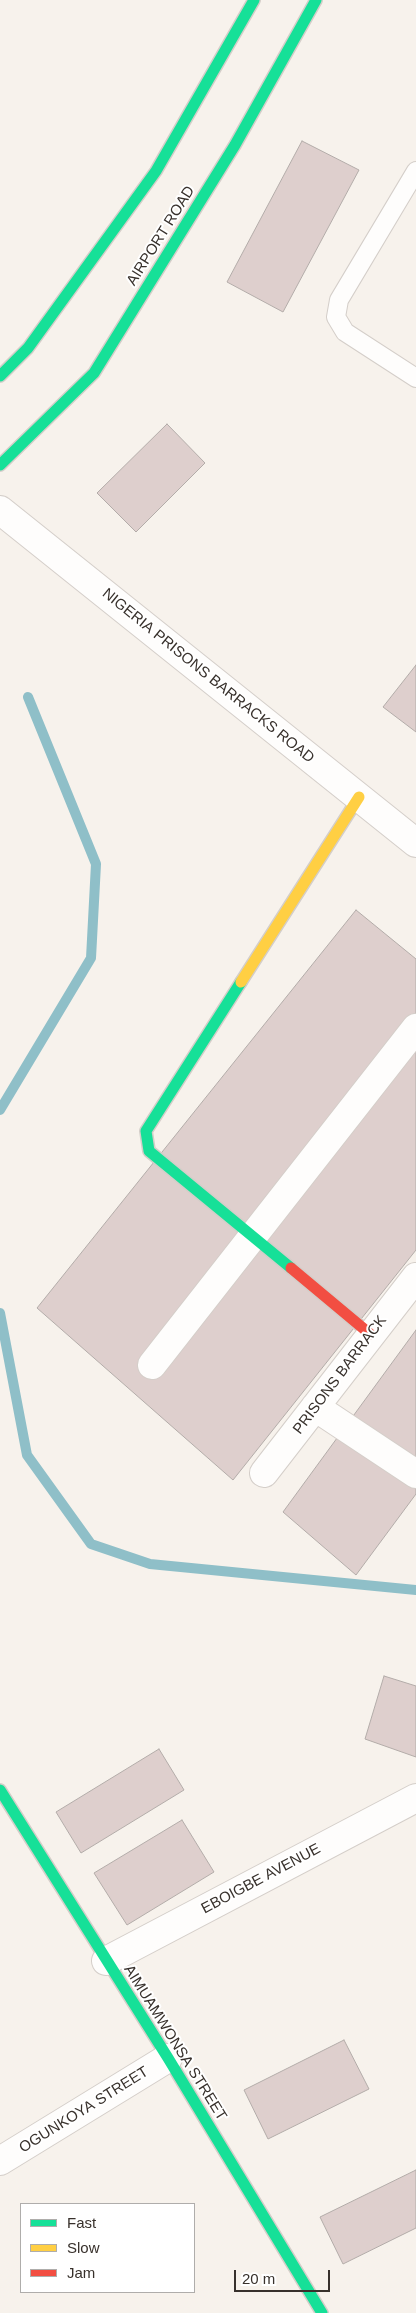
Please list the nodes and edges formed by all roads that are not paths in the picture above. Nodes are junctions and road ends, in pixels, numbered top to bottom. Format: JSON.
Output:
{"nodes":[{"id":1,"x":254,"y":0,"type":"edge"},
{"id":2,"x":316,"y":0,"type":"edge"},
{"id":3,"x":416,"y":171,"type":"edge"},
{"id":4,"x":0,"y":376,"type":"edge"},
{"id":5,"x":416,"y":378,"type":"edge"},
{"id":6,"x":0,"y":465,"type":"edge"},
{"id":7,"x":0,"y":510,"type":"edge"},
{"id":8,"x":359,"y":797,"type":"junction"},
{"id":9,"x":416,"y":843,"type":"edge"},
{"id":10,"x":416,"y":1028,"type":"edge"},
{"id":11,"x":252,"y":1237,"type":"junction"},
{"id":12,"x":416,"y":1277,"type":"edge"},
{"id":13,"x":370,"y":1334,"type":"junction"},
{"id":14,"x":152,"y":1365,"type":"dead end"},
{"id":15,"x":315,"y":1407,"type":"junction"},
{"id":16,"x":264,"y":1474,"type":"dead end"},
{"id":17,"x":416,"y":1474,"type":"edge"},
{"id":18,"x":0,"y":1790,"type":"edge"},
{"id":19,"x":416,"y":1798,"type":"edge"},
{"id":20,"x":106,"y":1961,"type":"junction"},
{"id":21,"x":168,"y":2058,"type":"junction"},
{"id":22,"x":0,"y":2161,"type":"edge"},
{"id":23,"x":322,"y":2313,"type":"edge"}],
"edges":[{"from":1,"to":4,"type":"street"},
{"from":2,"to":6,"type":"street","name":"AIRPORT ROAD"},
{"from":3,"to":5,"type":"lane"},
{"from":7,"to":8,"type":"street","name":"NIGERIA PRISONS BARRACKS ROAD"},
{"from":8,"to":9,"type":"street","name":"NIGERIA PRISONS BARRACKS ROAD"},
{"from":8,"to":11,"type":"street"},
{"from":10,"to":11,"type":"street"},
{"from":11,"to":13,"type":"street"},
{"from":11,"to":14,"type":"street"},
{"from":12,"to":13,"type":"street","name":"PRISONS BARRACK"},
{"from":13,"to":15,"type":"street","name":"PRISONS BARRACK"},
{"from":15,"to":16,"type":"street","name":"PRISONS BARRACK"},
{"from":15,"to":17,"type":"street"},
{"from":18,"to":20,"type":"street","name":"AIMUAMWONSA STREET"},
{"from":19,"to":20,"type":"street","name":"EBOIGBE AVENUE"},
{"from":20,"to":21,"type":"street","name":"AIMUAMWONSA STREET"},
{"from":21,"to":22,"type":"street","name":"OGUNKOYA STREET"},
{"from":21,"to":23,"type":"street","name":"AIMUAMWONSA STREET"}]}
